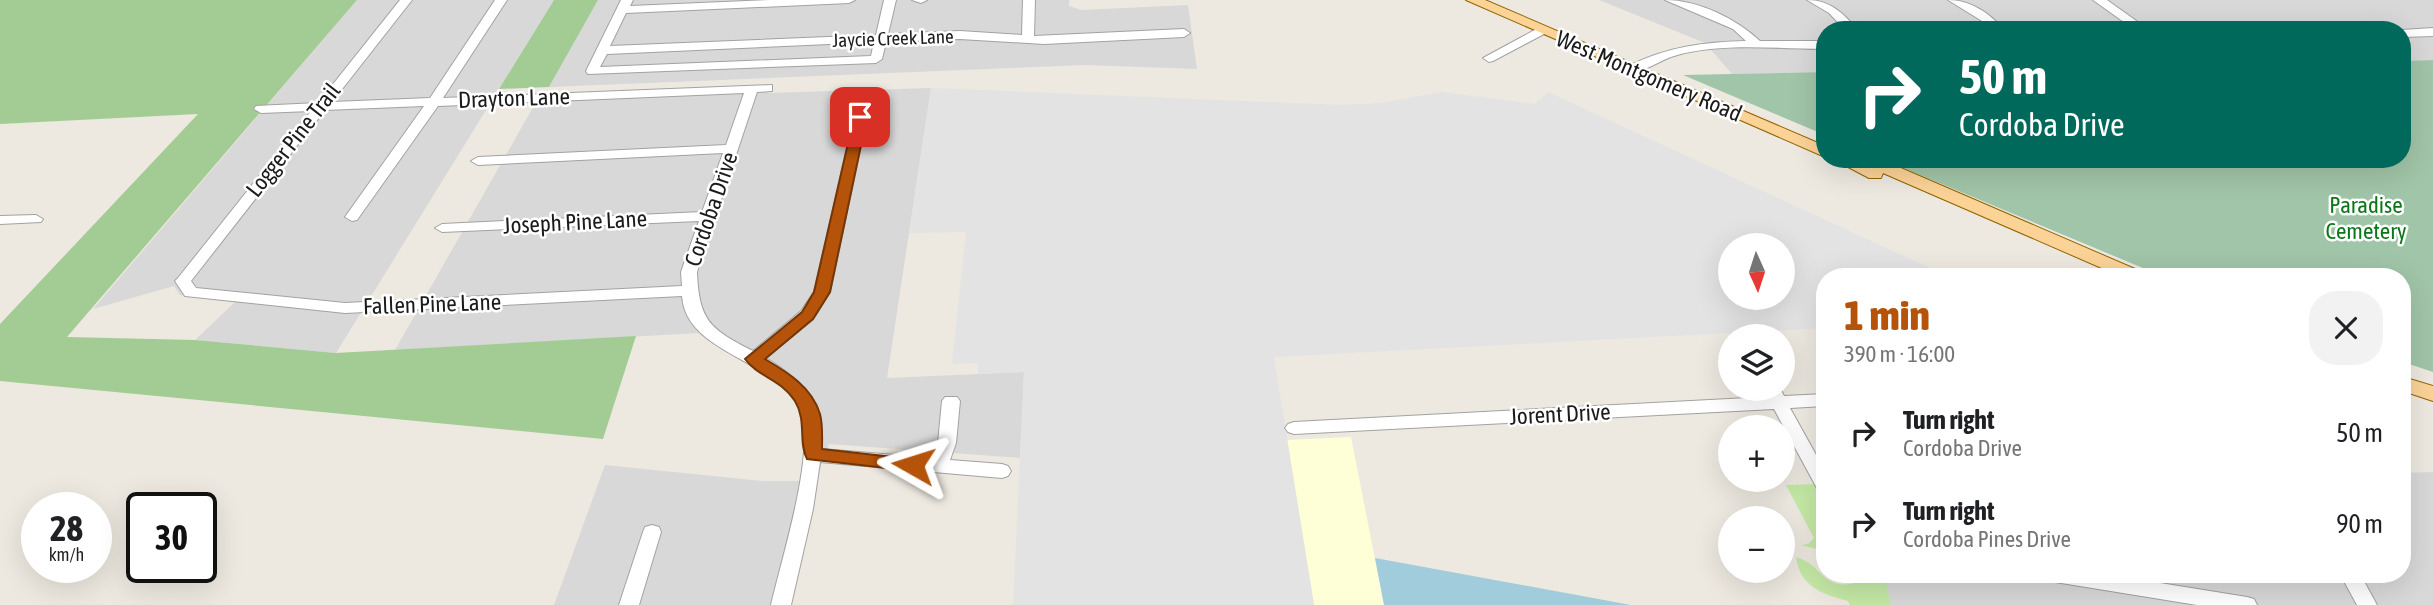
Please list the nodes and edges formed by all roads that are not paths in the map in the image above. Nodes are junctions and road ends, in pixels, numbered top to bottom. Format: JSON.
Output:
{"nodes":[{"id":1,"x":406,"y":0,"type":"edge"},
{"id":2,"x":500,"y":0,"type":"edge"},
{"id":3,"x":849,"y":0,"type":"edge"},
{"id":4,"x":890,"y":0,"type":"edge"},
{"id":5,"x":1029,"y":0,"type":"edge"},
{"id":6,"x":1473,"y":0,"type":"edge"},
{"id":7,"x":1494,"y":0,"type":"edge"},
{"id":8,"x":1671,"y":0,"type":"edge"},
{"id":9,"x":1813,"y":0,"type":"edge"},
{"id":10,"x":1954,"y":0,"type":"edge"},
{"id":11,"x":2099,"y":0,"type":"edge"},
{"id":12,"x":624,"y":5,"type":"edge"},
{"id":13,"x":1843,"y":21,"type":"edge"},
{"id":14,"x":1989,"y":21,"type":"edge"},
{"id":15,"x":2130,"y":21,"type":"edge"},
{"id":16,"x":1542,"y":30,"type":"junction"},
{"id":17,"x":2433,"y":32,"type":"edge"},
{"id":18,"x":1184,"y":33,"type":"dead end"},
{"id":19,"x":2411,"y":33,"type":"edge"},
{"id":20,"x":881,"y":39,"type":"junction"},
{"id":21,"x":1028,"y":40,"type":"junction"},
{"id":22,"x":1816,"y":45,"type":"edge"},
{"id":23,"x":1759,"y":46,"type":"junction"},
{"id":24,"x":603,"y":50,"type":"junction"},
{"id":25,"x":1489,"y":58,"type":"dead end"},
{"id":26,"x":1637,"y":66,"type":"junction"},
{"id":27,"x":759,"y":88,"type":"joint"},
{"id":28,"x":866,"y":92,"type":"dead end"},
{"id":29,"x":434,"y":102,"type":"junction"},
{"id":30,"x":319,"y":107,"type":"junction"},
{"id":31,"x":261,"y":109,"type":"dead end"},
{"id":32,"x":1816,"y":138,"type":"edge"},
{"id":33,"x":1816,"y":148,"type":"edge"},
{"id":34,"x":731,"y":149,"type":"junction"},
{"id":35,"x":478,"y":160,"type":"dead end"},
{"id":36,"x":1860,"y":168,"type":"edge"},
{"id":37,"x":1886,"y":168,"type":"edge"},
{"id":38,"x":709,"y":216,"type":"junction"},
{"id":39,"x":352,"y":217,"type":"dead end"},
{"id":40,"x":36,"y":219,"type":"dead end"},
{"id":41,"x":0,"y":220,"type":"edge"},
{"id":42,"x":442,"y":228,"type":"dead end"},
{"id":43,"x":2088,"y":268,"type":"edge"},
{"id":44,"x":2117,"y":268,"type":"edge"},
{"id":45,"x":183,"y":281,"type":"joint"},
{"id":46,"x":686,"y":291,"type":"junction"},
{"id":47,"x":754,"y":359,"type":"junction"},
{"id":48,"x":2411,"y":375,"type":"edge"},
{"id":49,"x":2433,"y":382,"type":"edge"},
{"id":50,"x":2411,"y":387,"type":"edge"},
{"id":51,"x":2433,"y":394,"type":"edge"},
{"id":52,"x":1795,"y":397,"type":"edge"},
{"id":53,"x":1718,"y":399,"type":"edge"},
{"id":54,"x":1816,"y":399,"type":"edge"},
{"id":55,"x":951,"y":401,"type":"dead end"},
{"id":56,"x":1777,"y":401,"type":"edge"},
{"id":57,"x":1294,"y":428,"type":"dead end"},
{"id":58,"x":814,"y":454,"type":"junction"},
{"id":59,"x":938,"y":467,"type":"junction"},
{"id":60,"x":1002,"y":471,"type":"dead end"},
{"id":61,"x":1816,"y":471,"type":"edge"},
{"id":62,"x":652,"y":532,"type":"dead end"},
{"id":63,"x":2111,"y":583,"type":"edge"},
{"id":64,"x":2355,"y":583,"type":"edge"},
{"id":65,"x":629,"y":605,"type":"edge"},
{"id":66,"x":781,"y":605,"type":"edge"},
{"id":67,"x":2247,"y":605,"type":"edge"},
{"id":68,"x":2367,"y":605,"type":"edge"}],
"edges":[{"from":1,"to":30,"type":"street","name":"Logger Pine Trail"},
{"from":2,"to":29,"type":"street"},
{"from":3,"to":12,"type":"street"},
{"from":4,"to":20,"type":"street"},
{"from":5,"to":21,"type":"street"},
{"from":6,"to":16,"type":"main road","name":"West Montgomery Road"},
{"from":7,"to":26,"type":"main road","name":"West Montgomery Road"},
{"from":8,"to":23,"type":"street"},
{"from":9,"to":13,"type":"street"},
{"from":10,"to":14,"type":"street"},
{"from":11,"to":15,"type":"street"},
{"from":12,"to":24,"type":"street"},
{"from":16,"to":25,"type":"street"},
{"from":16,"to":26,"type":"main road","name":"West Montgomery Road"},
{"from":17,"to":19,"type":"street"},
{"from":18,"to":21,"type":"street","name":"Jaycie Creek Lane"},
{"from":20,"to":21,"type":"street","name":"Jaycie Creek Lane"},
{"from":20,"to":24,"type":"street","name":"Jaycie Creek Lane"},
{"from":20,"to":24,"type":"street"},
{"from":22,"to":23,"type":"street"},
{"from":23,"to":26,"type":"street"},
{"from":26,"to":32,"type":"main road","name":"West Montgomery Road"},
{"from":26,"to":33,"type":"main road","name":"West Montgomery Road"},
{"from":27,"to":29,"type":"street","name":"Drayton Lane"},
{"from":27,"to":34,"type":"street","name":"Cordoba Drive"},
{"from":28,"to":47,"type":"street"},
{"from":29,"to":30,"type":"street","name":"Drayton Lane"},
{"from":29,"to":39,"type":"street"},
{"from":30,"to":31,"type":"street","name":"Drayton Lane"},
{"from":30,"to":45,"type":"street","name":"Logger Pine Trail"},
{"from":34,"to":35,"type":"street"},
{"from":34,"to":38,"type":"street","name":"Cordoba Drive"},
{"from":36,"to":43,"type":"main road"},
{"from":37,"to":44,"type":"main road"},
{"from":38,"to":42,"type":"street","name":"Joseph Pine Lane"},
{"from":38,"to":46,"type":"street","name":"Cordoba Drive"},
{"from":40,"to":41,"type":"street"},
{"from":45,"to":46,"type":"street","name":"Fallen Pine Lane"},
{"from":46,"to":47,"type":"street","name":"Cordoba Drive"},
{"from":47,"to":58,"type":"street","name":"Cordoba Drive"},
{"from":48,"to":49,"type":"main road"},
{"from":50,"to":51,"type":"main road"},
{"from":52,"to":54,"type":"street","name":"Jorent Drive"},
{"from":53,"to":57,"type":"street","name":"Jorent Drive"},
{"from":55,"to":59,"type":"street"},
{"from":56,"to":61,"type":"street"},
{"from":58,"to":59,"type":"street"},
{"from":58,"to":66,"type":"street","name":"Cordoba Drive"},
{"from":59,"to":60,"type":"street"},
{"from":62,"to":65,"type":"street"},
{"from":63,"to":67,"type":"street"},
{"from":64,"to":68,"type":"street"}]}
